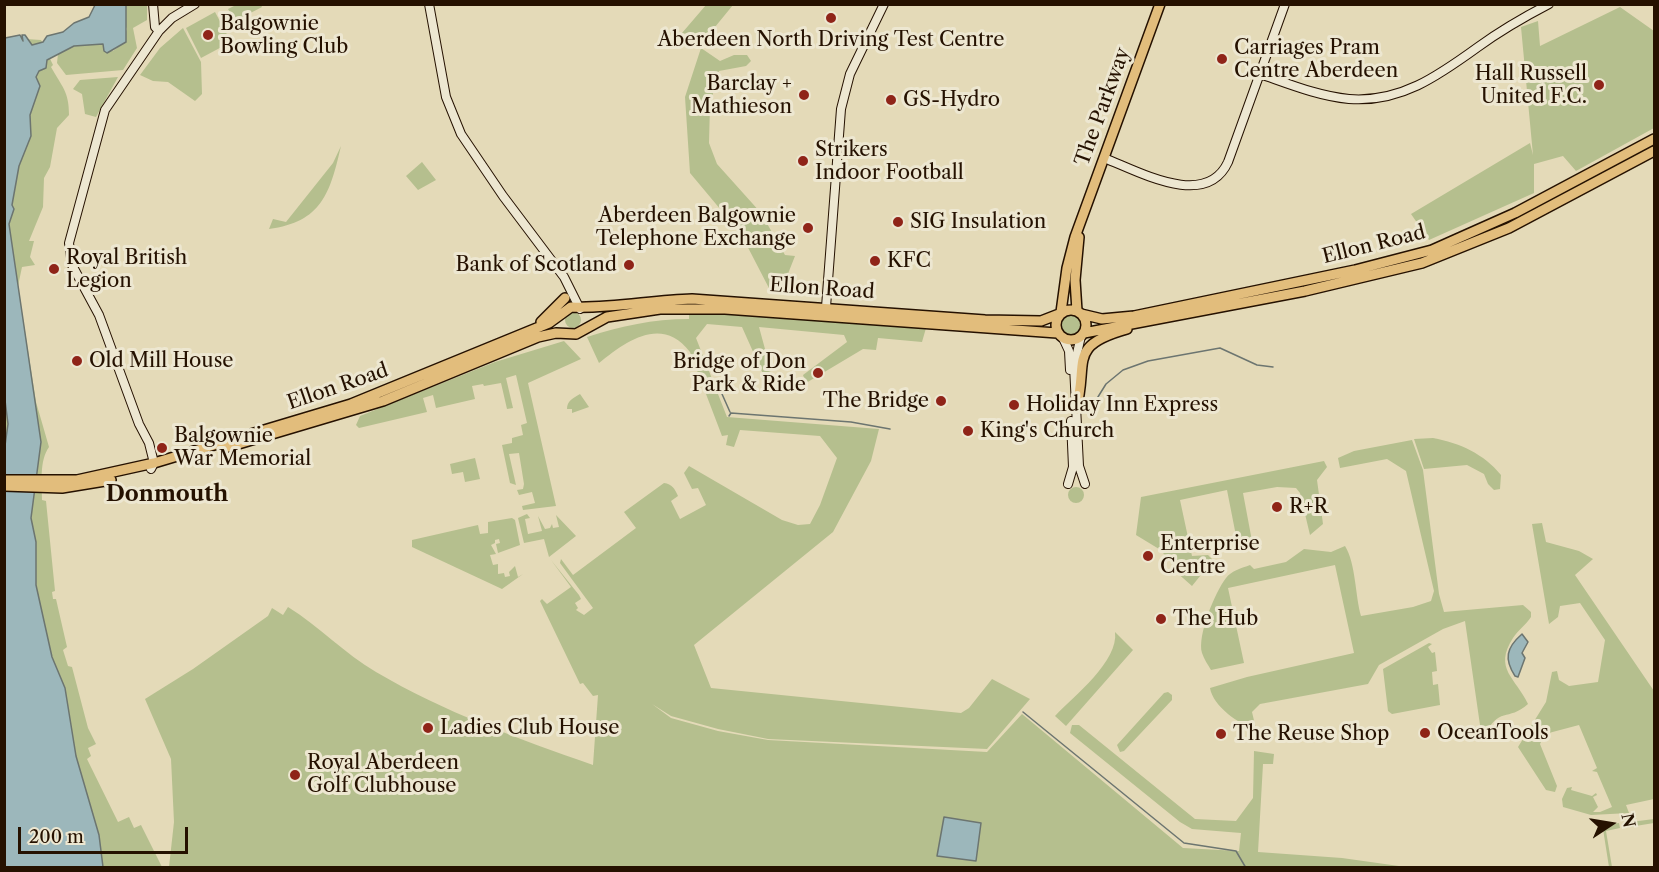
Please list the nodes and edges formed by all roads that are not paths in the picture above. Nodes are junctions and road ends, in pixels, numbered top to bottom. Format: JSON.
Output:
{"nodes":[{"id":1,"x":153,"y":4,"type":"edge"},
{"id":2,"x":195,"y":4,"type":"edge"},
{"id":3,"x":429,"y":4,"type":"edge"},
{"id":4,"x":884,"y":4,"type":"edge"},
{"id":5,"x":1160,"y":4,"type":"edge"},
{"id":6,"x":1285,"y":4,"type":"edge"},
{"id":7,"x":1549,"y":4,"type":"edge"},
{"id":8,"x":159,"y":31,"type":"junction"},
{"id":9,"x":1260,"y":74,"type":"junction"},
{"id":10,"x":1654,"y":139,"type":"edge"},
{"id":11,"x":1654,"y":151,"type":"edge"},
{"id":12,"x":1104,"y":158,"type":"junction"},
{"id":13,"x":1081,"y":223,"type":"junction"},
{"id":14,"x":567,"y":284,"type":"junction"},
{"id":15,"x":565,"y":298,"type":"junction"},
{"id":16,"x":826,"y":307,"type":"junction"},
{"id":17,"x":580,"y":309,"type":"junction"},
{"id":18,"x":1079,"y":312,"type":"junction"},
{"id":19,"x":1060,"y":313,"type":"junction"},
{"id":20,"x":560,"y":315,"type":"junction"},
{"id":21,"x":1155,"y":321,"type":"junction"},
{"id":22,"x":584,"y":329,"type":"junction"},
{"id":23,"x":568,"y":334,"type":"junction"},
{"id":24,"x":1083,"y":334,"type":"junction"},
{"id":25,"x":1060,"y":336,"type":"junction"},
{"id":26,"x":493,"y":345,"type":"junction"},
{"id":27,"x":1076,"y":408,"type":"junction"},
{"id":28,"x":153,"y":466,"type":"junction"},
{"id":29,"x":4,"y":480,"type":"edge"},
{"id":30,"x":1068,"y":484,"type":"dead end"},
{"id":31,"x":1085,"y":484,"type":"dead end"},
{"id":32,"x":48,"y":485,"type":"junction"},
{"id":33,"x":4,"y":486,"type":"edge"}],
"edges":[{"from":1,"to":8,"type":"street"},
{"from":2,"to":8,"type":"street"},
{"from":3,"to":14,"type":"street"},
{"from":4,"to":16,"type":"street"},
{"from":5,"to":12,"type":"main road","name":"The Parkway"},
{"from":6,"to":9,"type":"street"},
{"from":7,"to":9,"type":"street"},
{"from":8,"to":28,"type":"street"},
{"from":9,"to":12,"type":"street"},
{"from":10,"to":18,"type":"main road","name":"Ellon Road"},
{"from":11,"to":21,"type":"main road","name":"Ellon Road"},
{"from":12,"to":13,"type":"main road","name":"The Parkway"},
{"from":13,"to":18,"type":"main road","name":"The Parkway"},
{"from":13,"to":19,"type":"main road","name":"The Parkway"},
{"from":14,"to":15,"type":"street"},
{"from":14,"to":17,"type":"street"},
{"from":15,"to":20,"type":"street"},
{"from":15,"to":26,"type":"main road"},
{"from":16,"to":17,"type":"main road","name":"Ellon Road"},
{"from":16,"to":19,"type":"main road","name":"Ellon Road"},
{"from":17,"to":20,"type":"main road"},
{"from":17,"to":22,"type":"main road"},
{"from":18,"to":19,"type":"main road"},
{"from":18,"to":24,"type":"main road"},
{"from":19,"to":25,"type":"main road"},
{"from":20,"to":23,"type":"main road"},
{"from":20,"to":26,"type":"main road","name":"Ellon Road"},
{"from":21,"to":24,"type":"main road","name":"Ellon Road"},
{"from":21,"to":27,"type":"main road"},
{"from":22,"to":23,"type":"main road"},
{"from":22,"to":25,"type":"main road","name":"Ellon Road"},
{"from":23,"to":28,"type":"main road","name":"Ellon Road"},
{"from":24,"to":25,"type":"main road"},
{"from":24,"to":27,"type":"street"},
{"from":25,"to":30,"type":"street"},
{"from":26,"to":28,"type":"main road","name":"Ellon Road"},
{"from":27,"to":31,"type":"street"},
{"from":28,"to":32,"type":"main road","name":"Ellon Road"},
{"from":29,"to":32,"type":"main road","name":"Ellon Road"},
{"from":32,"to":33,"type":"main road","name":"Ellon Road"}]}
